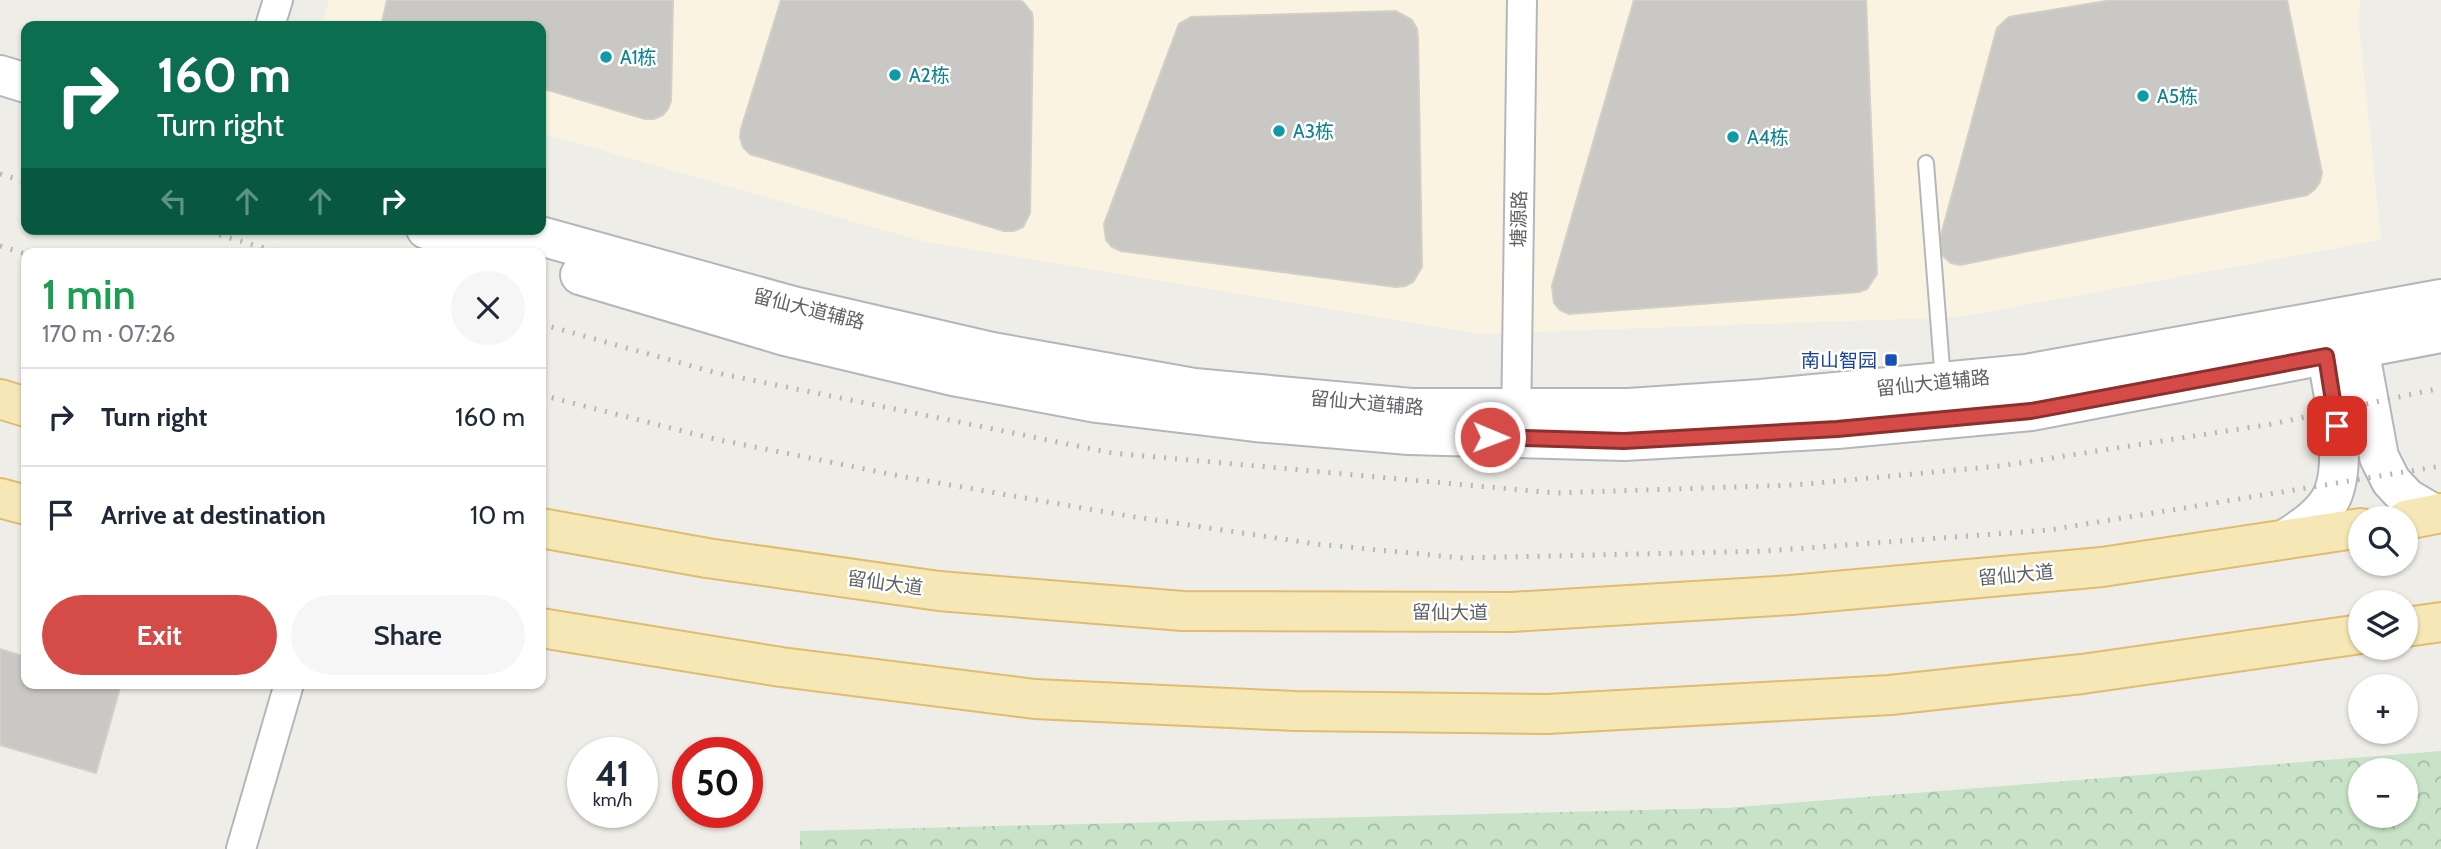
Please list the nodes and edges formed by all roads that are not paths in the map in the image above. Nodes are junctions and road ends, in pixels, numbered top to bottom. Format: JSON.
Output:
{"nodes":[{"id":1,"x":278,"y":0,"type":"edge"},
{"id":2,"x":1522,"y":0,"type":"edge"},
{"id":3,"x":272,"y":21,"type":"edge"},
{"id":4,"x":0,"y":75,"type":"edge"},
{"id":5,"x":21,"y":81,"type":"edge"},
{"id":6,"x":0,"y":102,"type":"edge"},
{"id":7,"x":21,"y":108,"type":"edge"},
{"id":8,"x":1926,"y":163,"type":"dead end"},
{"id":9,"x":446,"y":235,"type":"edge"},
{"id":10,"x":537,"y":235,"type":"edge"},
{"id":11,"x":488,"y":248,"type":"edge"},
{"id":12,"x":546,"y":264,"type":"edge"},
{"id":13,"x":2441,"y":299,"type":"edge"},
{"id":14,"x":2441,"y":333,"type":"edge"},
{"id":15,"x":2339,"y":335,"type":"junction"},
{"id":16,"x":1943,"y":382,"type":"junction"},
{"id":17,"x":0,"y":400,"type":"edge"},
{"id":18,"x":21,"y":406,"type":"edge"},
{"id":19,"x":1516,"y":423,"type":"junction"},
{"id":20,"x":0,"y":498,"type":"edge"},
{"id":21,"x":21,"y":504,"type":"edge"},
{"id":22,"x":2427,"y":516,"type":"edge"},
{"id":23,"x":546,"y":529,"type":"edge"},
{"id":24,"x":2348,"y":530,"type":"edge"},
{"id":25,"x":2286,"y":539,"type":"junction"},
{"id":26,"x":2441,"y":622,"type":"edge"},
{"id":27,"x":2418,"y":625,"type":"edge"},
{"id":28,"x":546,"y":629,"type":"edge"},
{"id":29,"x":2348,"y":636,"type":"edge"},
{"id":30,"x":288,"y":689,"type":"edge"},
{"id":31,"x":241,"y":849,"type":"edge"}],
"edges":[{"from":1,"to":3,"type":"street"},
{"from":2,"to":19,"type":"street","name":"塘源路"},
{"from":4,"to":5,"type":"main road"},
{"from":6,"to":7,"type":"main road"},
{"from":8,"to":16,"type":"lane"},
{"from":9,"to":11,"type":"main road"},
{"from":10,"to":19,"type":"main road","name":"留仙大道辅路"},
{"from":12,"to":19,"type":"main road","name":"留仙大道辅路"},
{"from":13,"to":15,"type":"main road","name":"留仙大道辅路"},
{"from":14,"to":15,"type":"main road","name":"留仙大道辅路"},
{"from":15,"to":16,"type":"main road","name":"留仙大道辅路"},
{"from":15,"to":19,"type":"main road","name":"留仙大道辅路"},
{"from":15,"to":22,"type":"main road"},
{"from":15,"to":25,"type":"main road"},
{"from":16,"to":19,"type":"main road","name":"留仙大道辅路"},
{"from":17,"to":18,"type":"main road"},
{"from":20,"to":21,"type":"main road"},
{"from":23,"to":25,"type":"main road","name":"留仙大道"},
{"from":24,"to":25,"type":"main road","name":"留仙大道"},
{"from":26,"to":27,"type":"main road"},
{"from":28,"to":29,"type":"main road"},
{"from":30,"to":31,"type":"street"}]}
